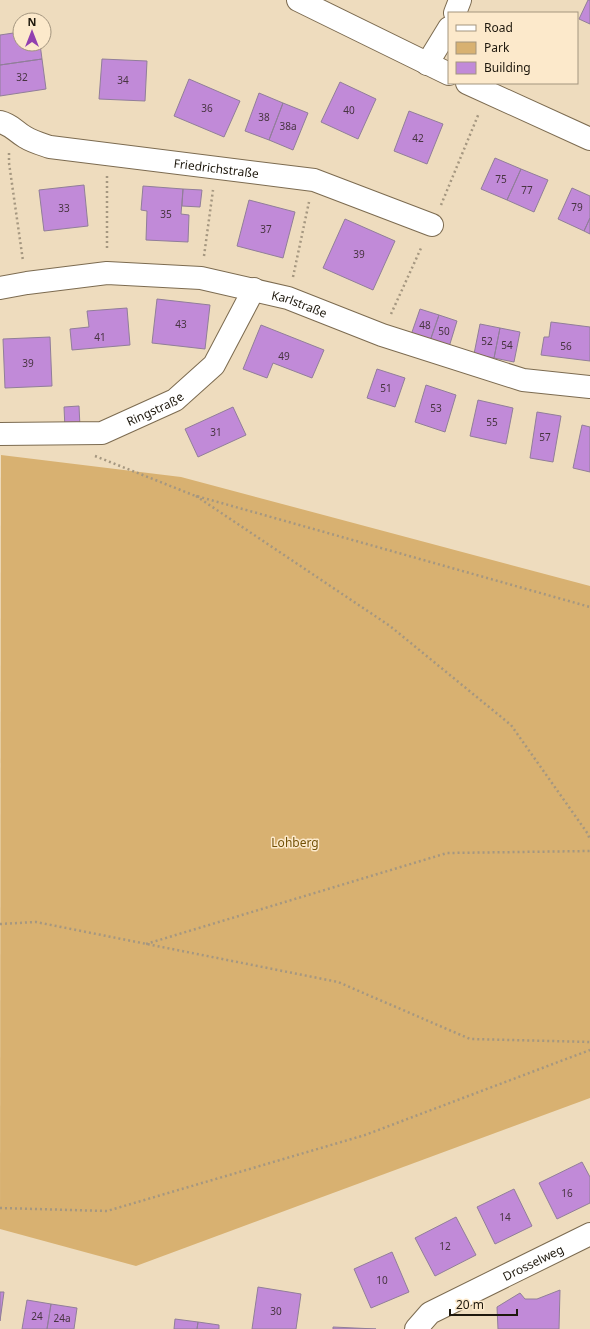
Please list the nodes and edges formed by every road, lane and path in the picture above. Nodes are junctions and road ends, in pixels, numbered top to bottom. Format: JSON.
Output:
{"nodes":[{"id":1,"x":298,"y":0,"type":"edge"},
{"id":2,"x":460,"y":0,"type":"edge"},
{"id":3,"x":455,"y":12,"type":"edge"},
{"id":4,"x":448,"y":30,"type":"edge"},
{"id":5,"x":427,"y":64,"type":"junction"},
{"id":6,"x":448,"y":74,"type":"edge"},
{"id":7,"x":469,"y":84,"type":"edge"},
{"id":8,"x":488,"y":93,"type":"junction"},
{"id":9,"x":0,"y":122,"type":"edge"},
{"id":10,"x":590,"y":139,"type":"edge"},
{"id":11,"x":107,"y":154,"type":"junction"},
{"id":12,"x":9,"y":163,"type":"dead end"},
{"id":13,"x":216,"y":167,"type":"junction"},
{"id":14,"x":314,"y":180,"type":"junction"},
{"id":15,"x":432,"y":225,"type":"junction"},
{"id":16,"x":107,"y":273,"type":"junction"},
{"id":17,"x":201,"y":278,"type":"junction"},
{"id":18,"x":26,"y":283,"type":"junction"},
{"id":19,"x":0,"y":288,"type":"edge"},
{"id":20,"x":254,"y":289,"type":"junction"},
{"id":21,"x":288,"y":298,"type":"junction"},
{"id":22,"x":397,"y":302,"type":"dead end"},
{"id":23,"x":590,"y":387,"type":"edge"},
{"id":24,"x":0,"y":434,"type":"edge"},
{"id":25,"x":93,"y":456,"type":"dead end"},
{"id":26,"x":193,"y":495,"type":"junction"},
{"id":27,"x":590,"y":607,"type":"edge"},
{"id":28,"x":590,"y":840,"type":"edge"},
{"id":29,"x":590,"y":851,"type":"edge"},
{"id":30,"x":0,"y":924,"type":"edge"},
{"id":31,"x":145,"y":944,"type":"junction"},
{"id":32,"x":590,"y":1042,"type":"edge"},
{"id":33,"x":590,"y":1050,"type":"edge"},
{"id":34,"x":0,"y":1208,"type":"edge"},
{"id":35,"x":590,"y":1234,"type":"edge"},
{"id":36,"x":416,"y":1329,"type":"edge"}],
"edges":[{"from":1,"to":5,"type":"street"},
{"from":2,"to":3,"type":"street"},
{"from":4,"to":5,"type":"street"},
{"from":5,"to":6,"type":"street"},
{"from":7,"to":8,"type":"street"},
{"from":8,"to":10,"type":"street"},
{"from":8,"to":15,"type":"path"},
{"from":9,"to":11,"type":"street","name":"Friedrichstraße"},
{"from":11,"to":13,"type":"street","name":"Friedrichstraße"},
{"from":11,"to":16,"type":"path"},
{"from":12,"to":18,"type":"path"},
{"from":13,"to":14,"type":"street","name":"Friedrichstraße"},
{"from":13,"to":17,"type":"path"},
{"from":14,"to":15,"type":"street","name":"Friedrichstraße"},
{"from":14,"to":21,"type":"path"},
{"from":15,"to":22,"type":"path"},
{"from":16,"to":17,"type":"street","name":"Karlstraße"},
{"from":16,"to":18,"type":"street","name":"Karlstraße"},
{"from":17,"to":20,"type":"street","name":"Karlstraße"},
{"from":18,"to":19,"type":"street","name":"Karlstraße"},
{"from":20,"to":21,"type":"street","name":"Karlstraße"},
{"from":20,"to":24,"type":"street","name":"Ringstraße"},
{"from":21,"to":23,"type":"street","name":"Karlstraße"},
{"from":25,"to":26,"type":"path"},
{"from":26,"to":27,"type":"path"},
{"from":26,"to":28,"type":"path"},
{"from":29,"to":31,"type":"path"},
{"from":30,"to":31,"type":"path"},
{"from":31,"to":32,"type":"path"},
{"from":33,"to":34,"type":"path"},
{"from":35,"to":36,"type":"street","name":"Drosselweg"}]}
